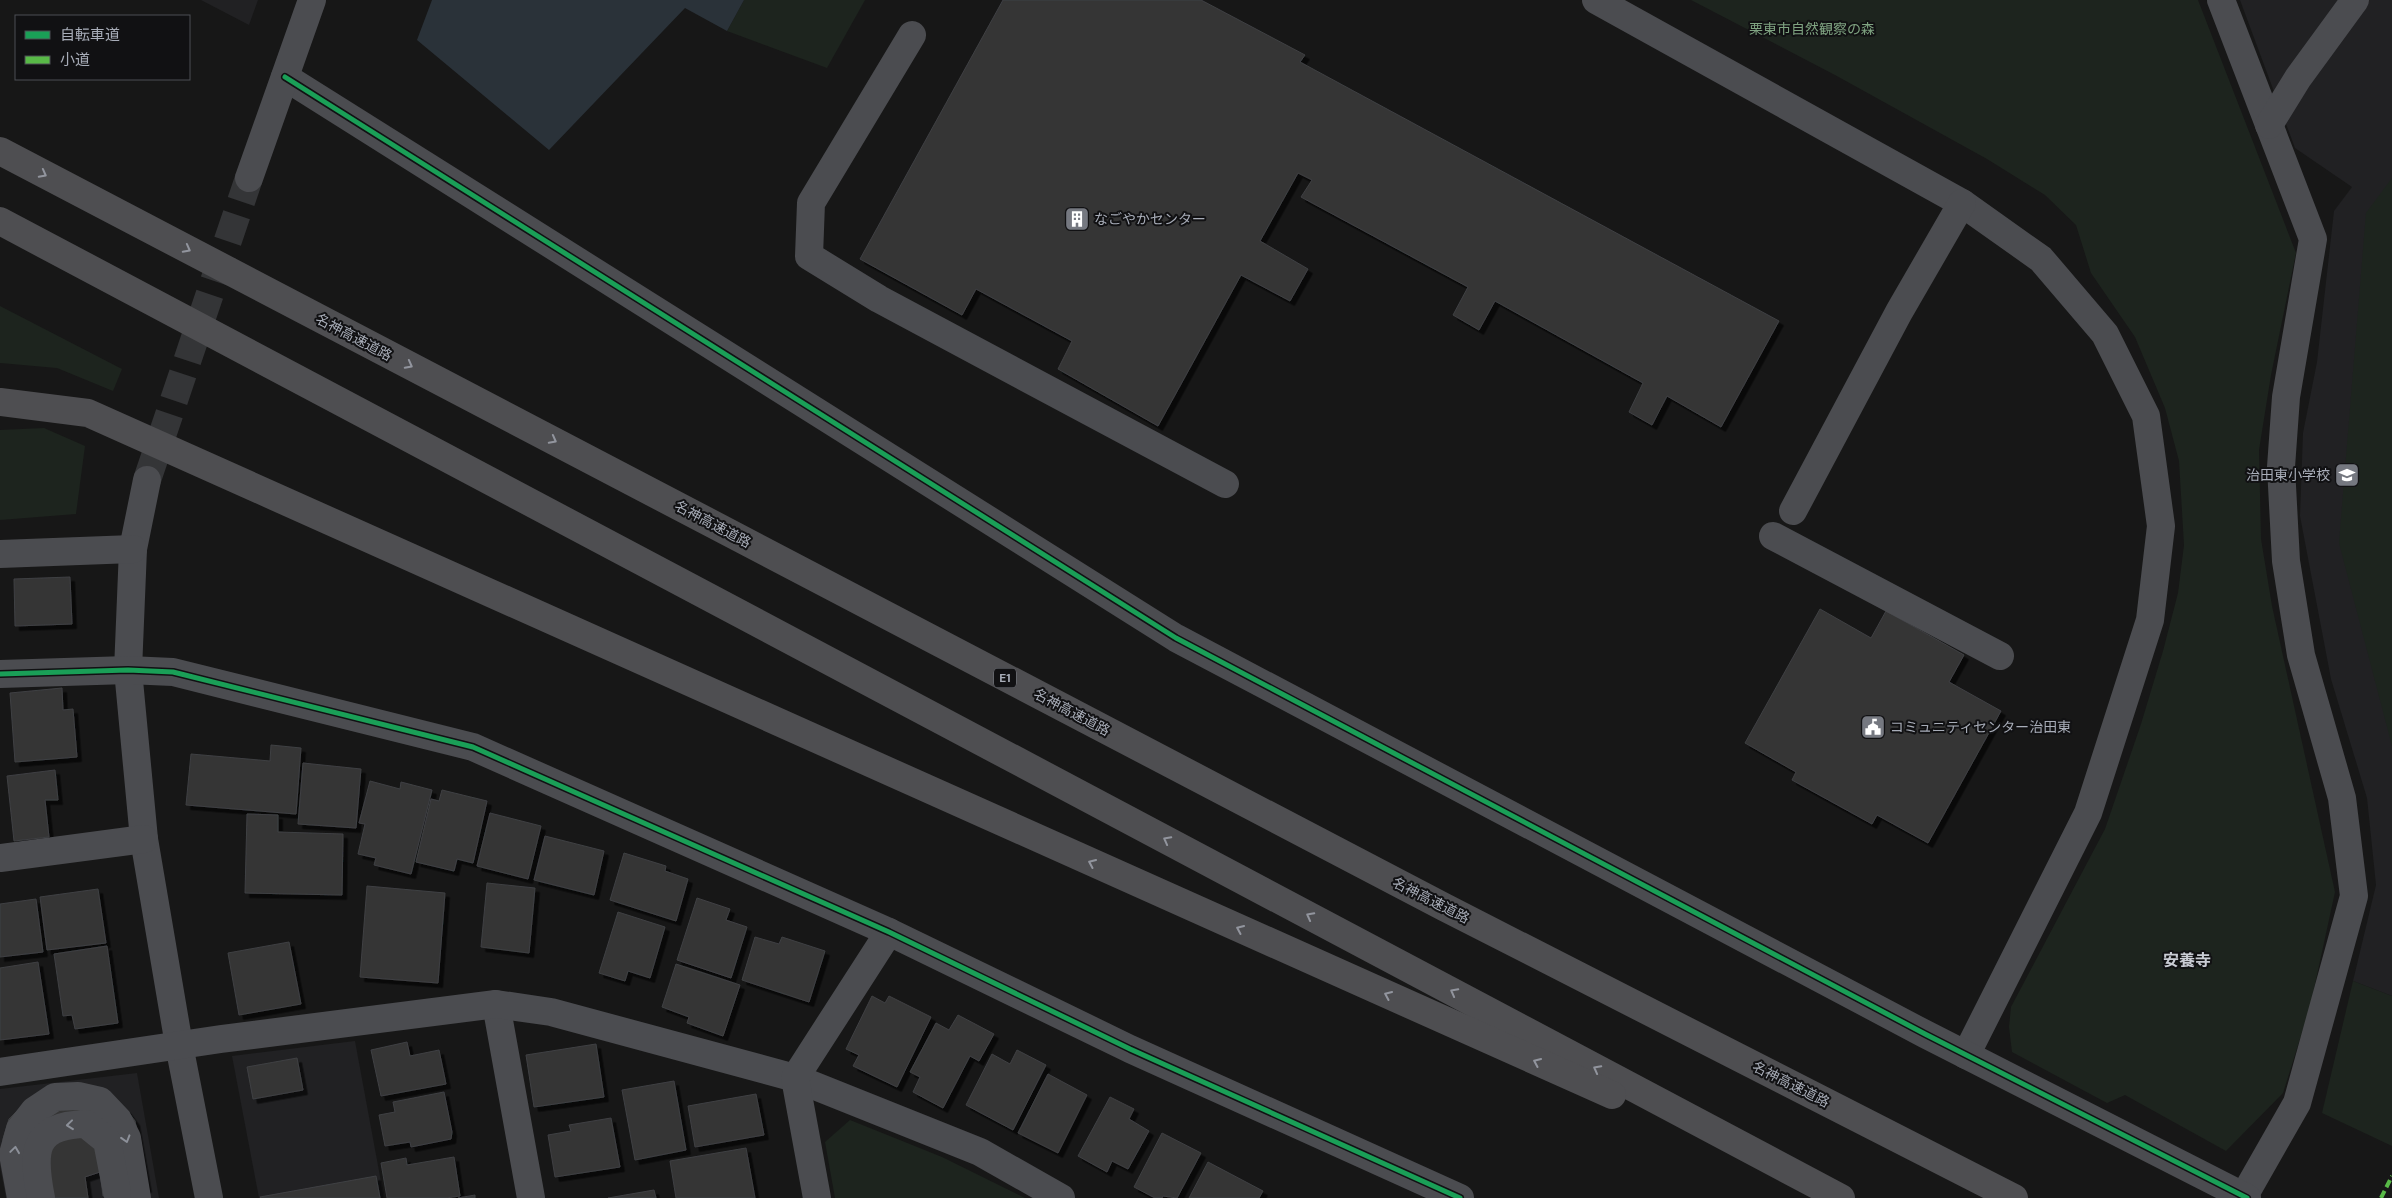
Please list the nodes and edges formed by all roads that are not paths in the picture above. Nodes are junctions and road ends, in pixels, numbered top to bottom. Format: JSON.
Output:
{"nodes":[{"id":1,"x":312,"y":0,"type":"edge"},
{"id":2,"x":1596,"y":0,"type":"edge"},
{"id":3,"x":2221,"y":0,"type":"edge"},
{"id":4,"x":2355,"y":0,"type":"edge"},
{"id":5,"x":912,"y":35,"type":"dead end"},
{"id":6,"x":285,"y":77,"type":"junction"},
{"id":7,"x":2269,"y":125,"type":"junction"},
{"id":8,"x":0,"y":151,"type":"edge"},
{"id":9,"x":249,"y":178,"type":"tunnel mouth"},
{"id":10,"x":1962,"y":203,"type":"junction"},
{"id":11,"x":0,"y":221,"type":"edge"},
{"id":12,"x":0,"y":402,"type":"edge"},
{"id":13,"x":148,"y":480,"type":"tunnel mouth"},
{"id":14,"x":1225,"y":484,"type":"dead end"},
{"id":15,"x":1793,"y":511,"type":"dead end"},
{"id":16,"x":1773,"y":536,"type":"dead end"},
{"id":17,"x":133,"y":549,"type":"junction"},
{"id":18,"x":0,"y":554,"type":"edge"},
{"id":19,"x":2000,"y":656,"type":"dead end"},
{"id":20,"x":128,"y":670,"type":"junction"},
{"id":21,"x":0,"y":674,"type":"edge"},
{"id":22,"x":144,"y":839,"type":"junction"},
{"id":23,"x":0,"y":858,"type":"edge"},
{"id":24,"x":889,"y":932,"type":"junction"},
{"id":25,"x":496,"y":1004,"type":"junction"},
{"id":26,"x":180,"y":1045,"type":"junction"},
{"id":27,"x":1966,"y":1055,"type":"junction"},
{"id":28,"x":0,"y":1072,"type":"edge"},
{"id":29,"x":795,"y":1078,"type":"junction"},
{"id":30,"x":1443,"y":1194,"type":"edge"},
{"id":31,"x":1839,"y":1197,"type":"edge"},
{"id":32,"x":2246,"y":1197,"type":"edge"},
{"id":33,"x":21,"y":1198,"type":"edge"},
{"id":34,"x":41,"y":1198,"type":"edge"},
{"id":35,"x":118,"y":1198,"type":"edge"},
{"id":36,"x":138,"y":1198,"type":"edge"},
{"id":37,"x":209,"y":1198,"type":"edge"},
{"id":38,"x":531,"y":1198,"type":"edge"},
{"id":39,"x":817,"y":1198,"type":"edge"},
{"id":40,"x":1061,"y":1198,"type":"edge"},
{"id":41,"x":2014,"y":1198,"type":"edge"}],
"edges":[{"from":1,"to":6,"type":"street"},
{"from":2,"to":10,"type":"street"},
{"from":3,"to":7,"type":"street"},
{"from":4,"to":7,"type":"street"},
{"from":5,"to":14,"type":"street"},
{"from":6,"to":9,"type":"street"},
{"from":6,"to":27,"type":"street"},
{"from":7,"to":32,"type":"street"},
{"from":8,"to":41,"type":"highway","name":"名神高速道路","number":"E1","one_way":true},
{"from":10,"to":15,"type":"street"},
{"from":10,"to":27,"type":"street"},
{"from":31,"to":11,"type":"highway","one_way":true},
{"from":31,"to":12,"type":"highway","one_way":true},
{"from":13,"to":17,"type":"street"},
{"from":16,"to":19,"type":"street"},
{"from":17,"to":18,"type":"street"},
{"from":17,"to":20,"type":"street"},
{"from":20,"to":21,"type":"street"},
{"from":20,"to":22,"type":"street"},
{"from":20,"to":24,"type":"street"},
{"from":22,"to":23,"type":"street"},
{"from":22,"to":26,"type":"street"},
{"from":24,"to":29,"type":"street"},
{"from":24,"to":30,"type":"street"},
{"from":25,"to":26,"type":"street"},
{"from":25,"to":29,"type":"street"},
{"from":25,"to":38,"type":"street"},
{"from":26,"to":28,"type":"street"},
{"from":26,"to":37,"type":"street"},
{"from":27,"to":32,"type":"street"},
{"from":29,"to":39,"type":"street"},
{"from":29,"to":40,"type":"street"},
{"from":33,"to":36,"type":"street","one_way":true},
{"from":35,"to":34,"type":"street","one_way":true}]}
